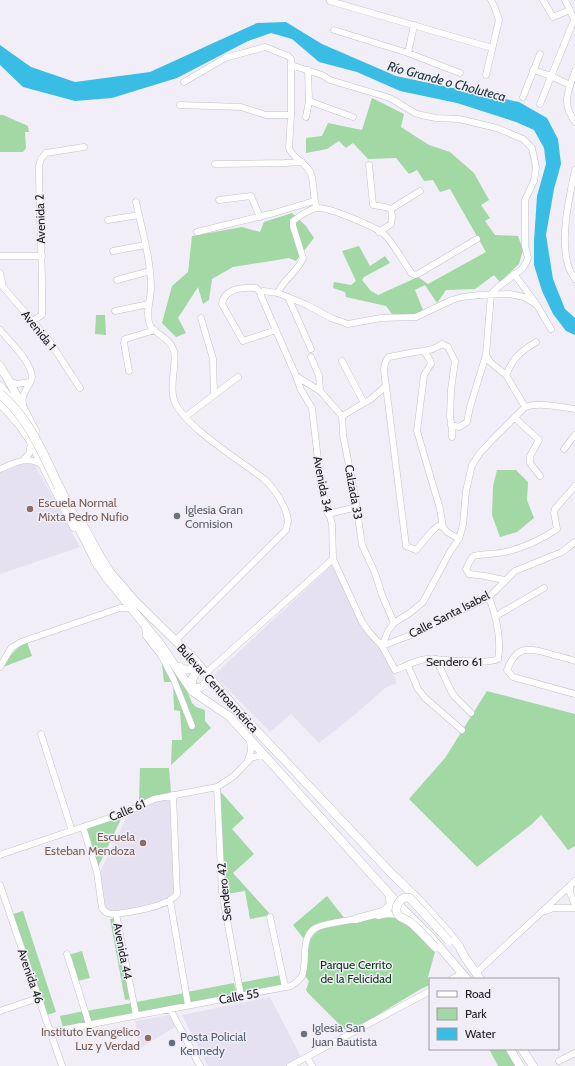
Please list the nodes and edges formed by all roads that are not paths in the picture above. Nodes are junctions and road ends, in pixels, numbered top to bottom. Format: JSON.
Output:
{"nodes":[{"id":1,"x":491,"y":0,"type":"edge"},
{"id":2,"x":543,"y":0,"type":"edge"},
{"id":3,"x":565,"y":0,"type":"edge"},
{"id":4,"x":330,"y":1,"type":"dead end"},
{"id":5,"x":570,"y":10,"type":"junction"},
{"id":6,"x":575,"y":20,"type":"edge"},
{"id":7,"x":414,"y":25,"type":"junction"},
{"id":8,"x":334,"y":30,"type":"dead end"},
{"id":9,"x":492,"y":48,"type":"junction"},
{"id":10,"x":408,"y":53,"type":"junction"},
{"id":11,"x":540,"y":54,"type":"dead end"},
{"id":12,"x":291,"y":65,"type":"junction"},
{"id":13,"x":308,"y":70,"type":"junction"},
{"id":14,"x":533,"y":70,"type":"junction"},
{"id":15,"x":575,"y":71,"type":"edge"},
{"id":16,"x":460,"y":73,"type":"dead end"},
{"id":17,"x":486,"y":75,"type":"dead end"},
{"id":18,"x":551,"y":76,"type":"junction"},
{"id":19,"x":184,"y":82,"type":"dead end"},
{"id":20,"x":570,"y":85,"type":"junction"},
{"id":21,"x":523,"y":97,"type":"dead end"},
{"id":22,"x":309,"y":101,"type":"junction"},
{"id":23,"x":540,"y":104,"type":"dead end"},
{"id":24,"x":180,"y":106,"type":"dead end"},
{"id":25,"x":291,"y":115,"type":"junction"},
{"id":26,"x":306,"y":117,"type":"dead end"},
{"id":27,"x":353,"y":117,"type":"dead end"},
{"id":28,"x":575,"y":122,"type":"edge"},
{"id":29,"x":84,"y":147,"type":"dead end"},
{"id":30,"x":302,"y":162,"type":"junction"},
{"id":31,"x":215,"y":164,"type":"dead end"},
{"id":32,"x":369,"y":165,"type":"dead end"},
{"id":33,"x":575,"y":170,"type":"edge"},
{"id":34,"x":420,"y":191,"type":"dead end"},
{"id":35,"x":219,"y":200,"type":"dead end"},
{"id":36,"x":314,"y":201,"type":"junction"},
{"id":37,"x":136,"y":202,"type":"dead end"},
{"id":38,"x":317,"y":208,"type":"junction"},
{"id":39,"x":390,"y":209,"type":"junction"},
{"id":40,"x":139,"y":215,"type":"junction"},
{"id":41,"x":260,"y":217,"type":"junction"},
{"id":42,"x":108,"y":220,"type":"dead end"},
{"id":43,"x":196,"y":232,"type":"dead end"},
{"id":44,"x":379,"y":232,"type":"junction"},
{"id":45,"x":477,"y":240,"type":"dead end"},
{"id":46,"x":145,"y":244,"type":"junction"},
{"id":47,"x":113,"y":251,"type":"dead end"},
{"id":48,"x":0,"y":256,"type":"edge"},
{"id":49,"x":42,"y":256,"type":"junction"},
{"id":50,"x":150,"y":271,"type":"junction"},
{"id":51,"x":0,"y":273,"type":"edge"},
{"id":52,"x":514,"y":274,"type":"junction"},
{"id":53,"x":575,"y":279,"type":"edge"},
{"id":54,"x":118,"y":280,"type":"dead end"},
{"id":55,"x":261,"y":293,"type":"junction"},
{"id":56,"x":278,"y":293,"type":"junction"},
{"id":57,"x":491,"y":294,"type":"junction"},
{"id":58,"x":288,"y":297,"type":"junction"},
{"id":59,"x":149,"y":304,"type":"junction"},
{"id":60,"x":537,"y":305,"type":"junction"},
{"id":61,"x":115,"y":311,"type":"dead end"},
{"id":62,"x":201,"y":318,"type":"dead end"},
{"id":63,"x":32,"y":321,"type":"junction"},
{"id":64,"x":551,"y":329,"type":"dead end"},
{"id":65,"x":0,"y":330,"type":"edge"},
{"id":66,"x":155,"y":330,"type":"junction"},
{"id":67,"x":276,"y":330,"type":"junction"},
{"id":68,"x":536,"y":342,"type":"dead end"},
{"id":69,"x":311,"y":349,"type":"dead end"},
{"id":70,"x":424,"y":351,"type":"junction"},
{"id":71,"x":486,"y":355,"type":"junction"},
{"id":72,"x":311,"y":357,"type":"dead end"},
{"id":73,"x":342,"y":361,"type":"dead end"},
{"id":74,"x":0,"y":366,"type":"edge"},
{"id":75,"x":129,"y":371,"type":"dead end"},
{"id":76,"x":506,"y":375,"type":"junction"},
{"id":77,"x":296,"y":376,"type":"junction"},
{"id":78,"x":238,"y":377,"type":"dead end"},
{"id":79,"x":9,"y":381,"type":"junction"},
{"id":80,"x":30,"y":382,"type":"junction"},
{"id":81,"x":0,"y":386,"type":"edge"},
{"id":82,"x":386,"y":386,"type":"junction"},
{"id":83,"x":80,"y":388,"type":"dead end"},
{"id":84,"x":320,"y":391,"type":"junction"},
{"id":85,"x":0,"y":394,"type":"edge"},
{"id":86,"x":214,"y":396,"type":"junction"},
{"id":87,"x":0,"y":403,"type":"edge"},
{"id":88,"x":364,"y":403,"type":"junction"},
{"id":89,"x":525,"y":407,"type":"junction"},
{"id":90,"x":23,"y":408,"type":"junction"},
{"id":91,"x":575,"y":409,"type":"edge"},
{"id":92,"x":342,"y":416,"type":"junction"},
{"id":93,"x":186,"y":417,"type":"junction"},
{"id":94,"x":515,"y":418,"type":"junction"},
{"id":95,"x":451,"y":425,"type":"junction"},
{"id":96,"x":575,"y":435,"type":"edge"},
{"id":97,"x":452,"y":437,"type":"dead end"},
{"id":98,"x":31,"y":442,"type":"junction"},
{"id":99,"x":564,"y":449,"type":"dead end"},
{"id":100,"x":22,"y":461,"type":"junction"},
{"id":101,"x":42,"y":465,"type":"junction"},
{"id":102,"x":0,"y":469,"type":"edge"},
{"id":103,"x":540,"y":476,"type":"dead end"},
{"id":104,"x":575,"y":486,"type":"edge"},
{"id":105,"x":357,"y":507,"type":"junction"},
{"id":106,"x":328,"y":514,"type":"junction"},
{"id":107,"x":443,"y":527,"type":"junction"},
{"id":108,"x":459,"y":539,"type":"junction"},
{"id":109,"x":575,"y":542,"type":"edge"},
{"id":110,"x":333,"y":559,"type":"junction"},
{"id":111,"x":98,"y":565,"type":"junction"},
{"id":112,"x":504,"y":580,"type":"junction"},
{"id":113,"x":544,"y":588,"type":"dead end"},
{"id":114,"x":489,"y":597,"type":"junction"},
{"id":115,"x":128,"y":604,"type":"junction"},
{"id":116,"x":120,"y":608,"type":"junction"},
{"id":117,"x":496,"y":616,"type":"junction"},
{"id":118,"x":394,"y":623,"type":"junction"},
{"id":119,"x":145,"y":624,"type":"junction"},
{"id":120,"x":175,"y":641,"type":"junction"},
{"id":121,"x":382,"y":646,"type":"junction"},
{"id":122,"x":193,"y":658,"type":"junction"},
{"id":123,"x":436,"y":659,"type":"junction"},
{"id":124,"x":575,"y":661,"type":"edge"},
{"id":125,"x":408,"y":666,"type":"junction"},
{"id":126,"x":0,"y":667,"type":"edge"},
{"id":127,"x":180,"y":667,"type":"junction"},
{"id":128,"x":395,"y":670,"type":"joint"},
{"id":129,"x":206,"y":673,"type":"junction"},
{"id":130,"x":194,"y":686,"type":"junction"},
{"id":131,"x":217,"y":686,"type":"junction"},
{"id":132,"x":575,"y":694,"type":"edge"},
{"id":133,"x":207,"y":696,"type":"junction"},
{"id":134,"x":471,"y":713,"type":"dead end"},
{"id":135,"x":230,"y":716,"type":"junction"},
{"id":136,"x":192,"y":726,"type":"dead end"},
{"id":137,"x":462,"y":730,"type":"dead end"},
{"id":138,"x":41,"y":734,"type":"dead end"},
{"id":139,"x":250,"y":739,"type":"junction"},
{"id":140,"x":266,"y":757,"type":"junction"},
{"id":141,"x":247,"y":762,"type":"junction"},
{"id":142,"x":217,"y":787,"type":"junction"},
{"id":143,"x":173,"y":795,"type":"junction"},
{"id":144,"x":83,"y":827,"type":"junction"},
{"id":145,"x":72,"y":831,"type":"junction"},
{"id":146,"x":0,"y":855,"type":"edge"},
{"id":147,"x":575,"y":881,"type":"edge"},
{"id":148,"x":381,"y":884,"type":"junction"},
{"id":149,"x":0,"y":886,"type":"edge"},
{"id":150,"x":570,"y":887,"type":"junction"},
{"id":151,"x":170,"y":900,"type":"junction"},
{"id":152,"x":575,"y":906,"type":"edge"},
{"id":153,"x":397,"y":911,"type":"junction"},
{"id":154,"x":542,"y":912,"type":"junction"},
{"id":155,"x":116,"y":914,"type":"junction"},
{"id":156,"x":270,"y":917,"type":"dead end"},
{"id":157,"x":356,"y":920,"type":"junction"},
{"id":158,"x":67,"y":954,"type":"dead end"},
{"id":159,"x":464,"y":956,"type":"junction"},
{"id":160,"x":454,"y":964,"type":"junction"},
{"id":161,"x":465,"y":976,"type":"edge"},
{"id":162,"x":478,"y":976,"type":"edge"},
{"id":163,"x":285,"y":987,"type":"junction"},
{"id":164,"x":429,"y":992,"type":"edge"},
{"id":165,"x":241,"y":996,"type":"junction"},
{"id":166,"x":38,"y":998,"type":"junction"},
{"id":167,"x":188,"y":1005,"type":"junction"},
{"id":168,"x":170,"y":1009,"type":"junction"},
{"id":169,"x":0,"y":1011,"type":"edge"},
{"id":170,"x":136,"y":1015,"type":"junction"},
{"id":171,"x":89,"y":1024,"type":"junction"},
{"id":172,"x":50,"y":1032,"type":"junction"},
{"id":173,"x":511,"y":1050,"type":"edge"},
{"id":174,"x":523,"y":1050,"type":"edge"},
{"id":175,"x":575,"y":1053,"type":"edge"},
{"id":176,"x":307,"y":1057,"type":"junction"},
{"id":177,"x":559,"y":1062,"type":"dead end"},
{"id":178,"x":62,"y":1066,"type":"edge"},
{"id":179,"x":200,"y":1066,"type":"edge"},
{"id":180,"x":290,"y":1066,"type":"edge"},
{"id":181,"x":312,"y":1066,"type":"edge"},
{"id":182,"x":520,"y":1066,"type":"edge"},
{"id":183,"x":533,"y":1066,"type":"edge"}],
"edges":[{"from":1,"to":9,"type":"street"},
{"from":2,"to":5,"type":"street"},
{"from":3,"to":5,"type":"street"},
{"from":4,"to":7,"type":"street"},
{"from":5,"to":6,"type":"street"},
{"from":6,"to":18,"type":"street"},
{"from":7,"to":9,"type":"street"},
{"from":7,"to":10,"type":"street"},
{"from":8,"to":10,"type":"street"},
{"from":9,"to":17,"type":"street"},
{"from":10,"to":16,"type":"street"},
{"from":11,"to":14,"type":"street"},
{"from":12,"to":13,"type":"street"},
{"from":12,"to":19,"type":"street"},
{"from":12,"to":25,"type":"street"},
{"from":13,"to":22,"type":"street"},
{"from":13,"to":52,"type":"street"},
{"from":14,"to":18,"type":"street"},
{"from":14,"to":21,"type":"street"},
{"from":15,"to":20,"type":"street"},
{"from":18,"to":20,"type":"street"},
{"from":18,"to":23,"type":"street"},
{"from":20,"to":28,"type":"street"},
{"from":22,"to":26,"type":"street"},
{"from":22,"to":27,"type":"street"},
{"from":24,"to":25,"type":"street"},
{"from":25,"to":30,"type":"street"},
{"from":29,"to":49,"type":"street","name":"Avenida 2"},
{"from":30,"to":31,"type":"street"},
{"from":30,"to":36,"type":"street"},
{"from":32,"to":39,"type":"street"},
{"from":33,"to":53,"type":"street"},
{"from":34,"to":39,"type":"street"},
{"from":35,"to":41,"type":"street"},
{"from":36,"to":38,"type":"street"},
{"from":36,"to":41,"type":"street"},
{"from":37,"to":40,"type":"street"},
{"from":38,"to":44,"type":"street"},
{"from":38,"to":56,"type":"street"},
{"from":39,"to":44,"type":"street"},
{"from":40,"to":42,"type":"street"},
{"from":40,"to":46,"type":"street"},
{"from":41,"to":43,"type":"street"},
{"from":44,"to":45,"type":"street"},
{"from":46,"to":47,"type":"street"},
{"from":46,"to":50,"type":"street"},
{"from":48,"to":49,"type":"street"},
{"from":49,"to":63,"type":"street","name":"Avenida 2"},
{"from":50,"to":54,"type":"street"},
{"from":50,"to":59,"type":"street"},
{"from":51,"to":63,"type":"street","name":"Avenida 1"},
{"from":52,"to":57,"type":"street"},
{"from":52,"to":60,"type":"street"},
{"from":55,"to":56,"type":"street"},
{"from":55,"to":67,"type":"street","name":"Avenida 34"},
{"from":55,"to":67,"type":"street"},
{"from":56,"to":58,"type":"street"},
{"from":57,"to":58,"type":"street"},
{"from":57,"to":60,"type":"street"},
{"from":57,"to":71,"type":"street"},
{"from":58,"to":69,"type":"street"},
{"from":59,"to":61,"type":"street"},
{"from":59,"to":66,"type":"street"},
{"from":60,"to":64,"type":"street"},
{"from":62,"to":86,"type":"street"},
{"from":63,"to":83,"type":"street","name":"Avenida 1"},
{"from":65,"to":80,"type":"street"},
{"from":66,"to":75,"type":"street"},
{"from":66,"to":93,"type":"street"},
{"from":67,"to":77,"type":"street","name":"Avenida 34"},
{"from":68,"to":76,"type":"street"},
{"from":70,"to":82,"type":"street"},
{"from":70,"to":95,"type":"street"},
{"from":70,"to":107,"type":"street"},
{"from":71,"to":76,"type":"street"},
{"from":71,"to":95,"type":"street"},
{"from":72,"to":84,"type":"street"},
{"from":73,"to":88,"type":"street"},
{"from":74,"to":79,"type":"main road","name":"Bulevar Centroamérica"},
{"from":76,"to":89,"type":"street"},
{"from":77,"to":84,"type":"street"},
{"from":77,"to":106,"type":"street","name":"Avenida 34"},
{"from":78,"to":86,"type":"street"},
{"from":79,"to":80,"type":"street"},
{"from":79,"to":90,"type":"main road","name":"Bulevar Centroamérica"},
{"from":80,"to":90,"type":"street"},
{"from":81,"to":98,"type":"main road"},
{"from":82,"to":88,"type":"street"},
{"from":82,"to":107,"type":"street"},
{"from":84,"to":92,"type":"street"},
{"from":85,"to":111,"type":"highway","bridge":true},
{"from":86,"to":93,"type":"street"},
{"from":87,"to":98,"type":"main road","name":"Bulevar Centroamérica"},
{"from":88,"to":92,"type":"street"},
{"from":89,"to":91,"type":"street"},
{"from":89,"to":94,"type":"street"},
{"from":90,"to":120,"type":"main road","name":"Bulevar Centroamérica"},
{"from":92,"to":105,"type":"street","name":"Calzada 33"},
{"from":93,"to":120,"type":"street"},
{"from":94,"to":103,"type":"street"},
{"from":94,"to":108,"type":"street"},
{"from":95,"to":97,"type":"street"},
{"from":96,"to":99,"type":"street"},
{"from":98,"to":100,"type":"street"},
{"from":98,"to":101,"type":"main road","name":"Bulevar Centroamérica"},
{"from":100,"to":101,"type":"street"},
{"from":100,"to":102,"type":"street"},
{"from":101,"to":111,"type":"main road","name":"Bulevar Centroamérica"},
{"from":104,"to":112,"type":"street"},
{"from":105,"to":106,"type":"street"},
{"from":105,"to":118,"type":"street","name":"Calzada 33"},
{"from":106,"to":110,"type":"street","name":"Avenida 34"},
{"from":107,"to":108,"type":"street"},
{"from":108,"to":118,"type":"street"},
{"from":109,"to":112,"type":"street","name":"Calle Santa Isabel"},
{"from":110,"to":121,"type":"street","name":"Avenida 34"},
{"from":110,"to":129,"type":"street"},
{"from":111,"to":115,"type":"main road","name":"Bulevar Centroamérica"},
{"from":112,"to":114,"type":"street","name":"Calle Santa Isabel"},
{"from":113,"to":117,"type":"street"},
{"from":114,"to":117,"type":"street","name":"Sendero 61"},
{"from":114,"to":121,"type":"street","name":"Calle Santa Isabel"},
{"from":115,"to":116,"type":"street"},
{"from":115,"to":116,"type":"street"},
{"from":115,"to":119,"type":"main road","name":"Bulevar Centroamérica"},
{"from":115,"to":127,"type":"main road"},
{"from":116,"to":126,"type":"street"},
{"from":117,"to":123,"type":"street","name":"Sendero 61"},
{"from":118,"to":121,"type":"street"},
{"from":119,"to":135,"type":"main road","name":"Bulevar Centroamérica"},
{"from":119,"to":136,"type":"street"},
{"from":120,"to":122,"type":"main road","name":"Bulevar Centroamérica"},
{"from":121,"to":128,"type":"street","name":"Avenida 34"},
{"from":122,"to":127,"type":"main road"},
{"from":122,"to":129,"type":"main road","name":"Bulevar Centroamérica"},
{"from":123,"to":125,"type":"street","name":"Sendero 61"},
{"from":123,"to":134,"type":"street"},
{"from":124,"to":132,"type":"street"},
{"from":125,"to":128,"type":"street","name":"Sendero 61"},
{"from":125,"to":137,"type":"street"},
{"from":127,"to":130,"type":"main road"},
{"from":129,"to":130,"type":"main road"},
{"from":129,"to":130,"type":"main road"},
{"from":129,"to":131,"type":"main road","name":"Bulevar Centroamérica"},
{"from":130,"to":133,"type":"main road"},
{"from":131,"to":133,"type":"main road"},
{"from":131,"to":159,"type":"main road","name":"Bulevar Centroamérica"},
{"from":133,"to":135,"type":"main road"},
{"from":135,"to":139,"type":"main road","name":"Bulevar Centroamérica"},
{"from":138,"to":145,"type":"street"},
{"from":139,"to":140,"type":"main road","name":"Bulevar Centroamérica"},
{"from":139,"to":141,"type":"street"},
{"from":140,"to":141,"type":"street","name":"Calle 61"},
{"from":140,"to":148,"type":"main road","name":"Bulevar Centroamérica"},
{"from":141,"to":142,"type":"street","name":"Calle 61"},
{"from":142,"to":143,"type":"street","name":"Calle 61"},
{"from":142,"to":165,"type":"street","name":"Sendero 42"},
{"from":143,"to":144,"type":"street","name":"Calle 61"},
{"from":143,"to":151,"type":"street"},
{"from":144,"to":145,"type":"street","name":"Calle 61"},
{"from":144,"to":155,"type":"street","name":"Avenida 44"},
{"from":145,"to":146,"type":"street","name":"Calle 61"},
{"from":147,"to":150,"type":"street"},
{"from":148,"to":157,"type":"main road"},
{"from":148,"to":160,"type":"main road","name":"Bulevar Centroamérica"},
{"from":149,"to":166,"type":"street","name":"Avenida 46"},
{"from":150,"to":152,"type":"street"},
{"from":150,"to":154,"type":"street"},
{"from":151,"to":155,"type":"street"},
{"from":151,"to":167,"type":"street"},
{"from":152,"to":154,"type":"street"},
{"from":153,"to":157,"type":"street","name":"Calle 55"},
{"from":153,"to":159,"type":"main road","bridge":true},
{"from":153,"to":160,"type":"main road","bridge":true},
{"from":154,"to":162,"type":"street"},
{"from":155,"to":170,"type":"street","name":"Avenida 44"},
{"from":156,"to":163,"type":"street"},
{"from":157,"to":163,"type":"street","name":"Calle 55"},
{"from":158,"to":171,"type":"street"},
{"from":159,"to":162,"type":"main road","name":"Bulevar Centroamérica"},
{"from":160,"to":161,"type":"main road","name":"Bulevar Centroamérica"},
{"from":163,"to":165,"type":"street","name":"Calle 55"},
{"from":164,"to":176,"type":"street"},
{"from":165,"to":167,"type":"street","name":"Calle 55"},
{"from":166,"to":169,"type":"street"},
{"from":166,"to":172,"type":"street","name":"Avenida 46"},
{"from":167,"to":168,"type":"street","name":"Calle 55"},
{"from":168,"to":170,"type":"street","name":"Calle 55"},
{"from":168,"to":179,"type":"street"},
{"from":170,"to":171,"type":"street","name":"Calle 55"},
{"from":171,"to":172,"type":"street","name":"Calle 55"},
{"from":172,"to":178,"type":"street","name":"Avenida 46"},
{"from":173,"to":182,"type":"main road"},
{"from":174,"to":183,"type":"main road"},
{"from":175,"to":177,"type":"street"},
{"from":176,"to":180,"type":"street"},
{"from":176,"to":181,"type":"street"}]}
